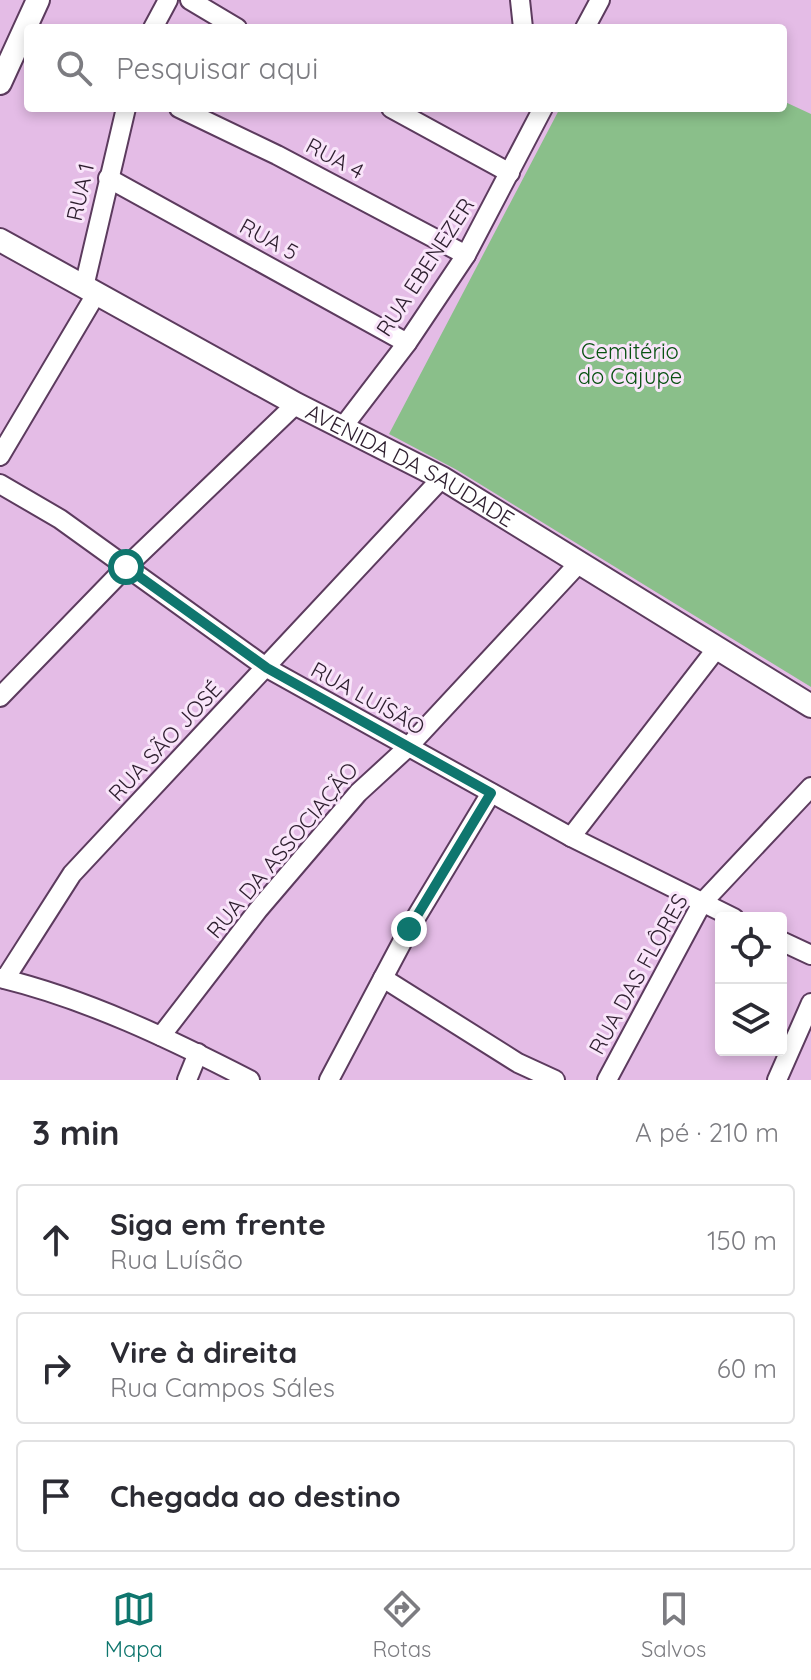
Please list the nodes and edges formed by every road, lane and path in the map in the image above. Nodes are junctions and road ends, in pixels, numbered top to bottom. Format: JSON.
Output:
{"nodes":[{"id":1,"x":38,"y":0,"type":"edge"},
{"id":2,"x":190,"y":0,"type":"edge"},
{"id":3,"x":520,"y":0,"type":"edge"},
{"id":4,"x":600,"y":0,"type":"edge"},
{"id":5,"x":27,"y":24,"type":"edge"},
{"id":6,"x":230,"y":24,"type":"edge"},
{"id":7,"x":523,"y":24,"type":"edge"},
{"id":8,"x":587,"y":24,"type":"edge"},
{"id":9,"x":24,"y":31,"type":"edge"},
{"id":10,"x":0,"y":83,"type":"edge"},
{"id":11,"x":125,"y":112,"type":"edge"},
{"id":12,"x":187,"y":112,"type":"edge"},
{"id":13,"x":398,"y":112,"type":"edge"},
{"id":14,"x":535,"y":113,"type":"edge"},
{"id":15,"x":510,"y":173,"type":"junction"},
{"id":16,"x":108,"y":178,"type":"junction"},
{"id":17,"x":0,"y":240,"type":"edge"},
{"id":18,"x":466,"y":255,"type":"junction"},
{"id":19,"x":90,"y":291,"type":"junction"},
{"id":20,"x":407,"y":343,"type":"junction"},
{"id":21,"x":296,"y":404,"type":"junction"},
{"id":22,"x":342,"y":428,"type":"junction"},
{"id":23,"x":0,"y":456,"type":"edge"},
{"id":24,"x":442,"y":478,"type":"junction"},
{"id":25,"x":0,"y":484,"type":"edge"},
{"id":26,"x":580,"y":562,"type":"junction"},
{"id":27,"x":126,"y":567,"type":"junction"},
{"id":28,"x":717,"y":648,"type":"junction"},
{"id":29,"x":267,"y":668,"type":"junction"},
{"id":30,"x":0,"y":697,"type":"edge"},
{"id":31,"x":811,"y":706,"type":"edge"},
{"id":32,"x":407,"y":748,"type":"junction"},
{"id":33,"x":811,"y":787,"type":"edge"},
{"id":34,"x":491,"y":793,"type":"junction"},
{"id":35,"x":571,"y":837,"type":"junction"},
{"id":36,"x":702,"y":903,"type":"junction"},
{"id":37,"x":721,"y":912,"type":"edge"},
{"id":38,"x":787,"y":944,"type":"edge"},
{"id":39,"x":811,"y":955,"type":"edge"},
{"id":40,"x":383,"y":978,"type":"junction"},
{"id":41,"x":2,"y":979,"type":"edge"},
{"id":42,"x":811,"y":1003,"type":"edge"},
{"id":43,"x":161,"y":1036,"type":"junction"},
{"id":44,"x":198,"y":1053,"type":"junction"},
{"id":45,"x":514,"y":1071,"type":"edge"},
{"id":46,"x":187,"y":1080,"type":"edge"},
{"id":47,"x":250,"y":1080,"type":"edge"},
{"id":48,"x":329,"y":1080,"type":"edge"},
{"id":49,"x":555,"y":1080,"type":"edge"},
{"id":50,"x":607,"y":1080,"type":"edge"},
{"id":51,"x":777,"y":1080,"type":"edge"}],
"edges":[{"from":1,"to":5,"type":"street"},
{"from":2,"to":6,"type":"street"},
{"from":3,"to":7,"type":"street"},
{"from":4,"to":8,"type":"street"},
{"from":9,"to":10,"type":"street"},
{"from":11,"to":16,"type":"street","name":"RUA 1"},
{"from":12,"to":18,"type":"street","name":"RUA 4"},
{"from":13,"to":15,"type":"street"},
{"from":14,"to":15,"type":"street","name":"RUA EBENEZER"},
{"from":15,"to":18,"type":"street","name":"RUA EBENEZER"},
{"from":16,"to":19,"type":"street","name":"RUA 1"},
{"from":16,"to":20,"type":"street","name":"RUA 5"},
{"from":17,"to":19,"type":"street","name":"AVENIDA DA SAUDADE"},
{"from":18,"to":20,"type":"street","name":"RUA EBENEZER"},
{"from":19,"to":21,"type":"street","name":"AVENIDA DA SAUDADE"},
{"from":19,"to":23,"type":"street","name":"RUA 1"},
{"from":20,"to":22,"type":"street","name":"RUA EBENEZER"},
{"from":21,"to":22,"type":"street","name":"AVENIDA DA SAUDADE"},
{"from":21,"to":27,"type":"street"},
{"from":22,"to":24,"type":"street","name":"AVENIDA DA SAUDADE"},
{"from":24,"to":26,"type":"street","name":"AVENIDA DA SAUDADE"},
{"from":24,"to":29,"type":"street","name":"RUA SÃO JOSÉ"},
{"from":25,"to":27,"type":"street","name":"RUA LUÍSÃO"},
{"from":26,"to":28,"type":"street","name":"AVENIDA DA SAUDADE"},
{"from":26,"to":32,"type":"street","name":"RUA DA ASSOCIAÇÃO"},
{"from":27,"to":29,"type":"street","name":"RUA LUÍSÃO"},
{"from":27,"to":30,"type":"street"},
{"from":28,"to":31,"type":"street","name":"AVENIDA DA SAUDADE"},
{"from":28,"to":35,"type":"street"},
{"from":29,"to":32,"type":"street","name":"RUA LUÍSÃO"},
{"from":29,"to":41,"type":"street","name":"RUA SÃO JOSÉ"},
{"from":32,"to":34,"type":"street","name":"RUA LUÍSÃO"},
{"from":32,"to":43,"type":"street","name":"RUA DA ASSOCIAÇÃO"},
{"from":33,"to":36,"type":"street","name":"RUA DAS FLÔRES"},
{"from":34,"to":35,"type":"street","name":"RUA LUÍSÃO"},
{"from":34,"to":40,"type":"street"},
{"from":35,"to":36,"type":"street","name":"RUA LUÍSÃO"},
{"from":36,"to":37,"type":"street","name":"RUA LUÍSÃO"},
{"from":36,"to":50,"type":"street","name":"RUA DAS FLÔRES"},
{"from":38,"to":39,"type":"street"},
{"from":40,"to":45,"type":"street"},
{"from":40,"to":48,"type":"street"},
{"from":41,"to":43,"type":"street"},
{"from":42,"to":51,"type":"street"},
{"from":43,"to":44,"type":"street"},
{"from":44,"to":46,"type":"street"},
{"from":44,"to":47,"type":"street"},
{"from":45,"to":49,"type":"street"}]}
